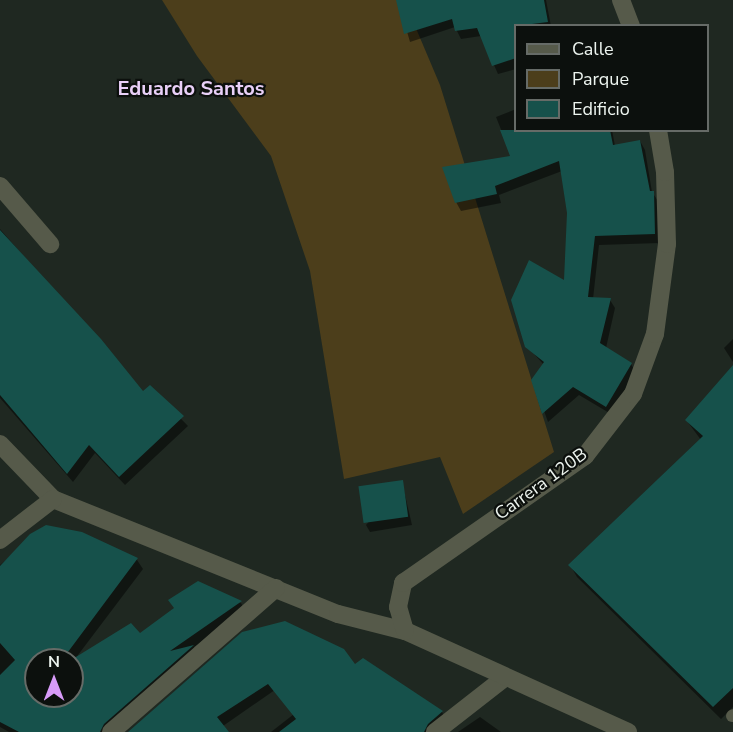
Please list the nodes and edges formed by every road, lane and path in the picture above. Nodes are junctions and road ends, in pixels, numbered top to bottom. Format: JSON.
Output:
{"nodes":[{"id":1,"x":621,"y":0,"type":"edge"},
{"id":2,"x":630,"y":24,"type":"edge"},
{"id":3,"x":658,"y":132,"type":"edge"},
{"id":4,"x":0,"y":186,"type":"edge"},
{"id":5,"x":50,"y":244,"type":"dead end"},
{"id":6,"x":0,"y":444,"type":"edge"},
{"id":7,"x":53,"y":499,"type":"junction"},
{"id":8,"x":0,"y":540,"type":"edge"},
{"id":9,"x":276,"y":588,"type":"junction"},
{"id":10,"x":405,"y":631,"type":"junction"},
{"id":11,"x":504,"y":678,"type":"junction"},
{"id":12,"x":111,"y":732,"type":"edge"},
{"id":13,"x":435,"y":732,"type":"edge"},
{"id":14,"x":628,"y":732,"type":"edge"}],
"edges":[{"from":1,"to":2,"type":"street"},
{"from":3,"to":10,"type":"street","name":"Carrera 120B"},
{"from":4,"to":5,"type":"street"},
{"from":6,"to":7,"type":"street"},
{"from":7,"to":8,"type":"street"},
{"from":7,"to":9,"type":"street"},
{"from":9,"to":10,"type":"street"},
{"from":9,"to":12,"type":"street"},
{"from":10,"to":11,"type":"street"},
{"from":11,"to":13,"type":"street"},
{"from":11,"to":14,"type":"street"}]}
